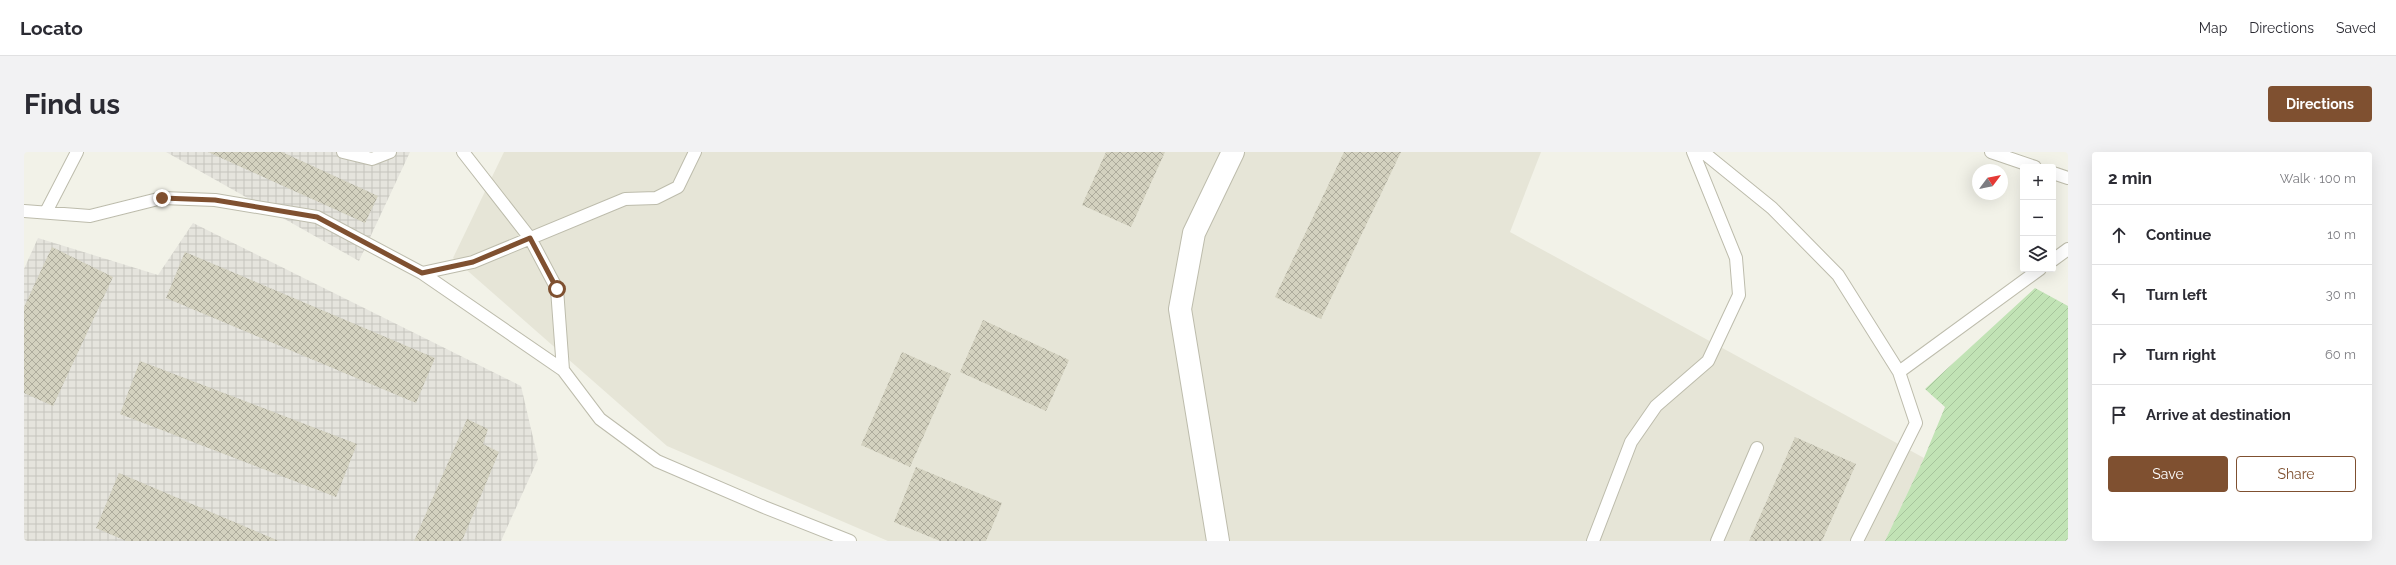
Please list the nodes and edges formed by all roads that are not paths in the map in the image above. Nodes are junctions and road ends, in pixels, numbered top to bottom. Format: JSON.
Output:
{"nodes":[{"id":1,"x":77,"y":152,"type":"edge"},
{"id":2,"x":343,"y":152,"type":"edge"},
{"id":3,"x":390,"y":152,"type":"edge"},
{"id":4,"x":463,"y":152,"type":"edge"},
{"id":5,"x":695,"y":152,"type":"edge"},
{"id":6,"x":1233,"y":152,"type":"edge"},
{"id":7,"x":1693,"y":152,"type":"edge"},
{"id":8,"x":1703,"y":152,"type":"edge"},
{"id":9,"x":1991,"y":152,"type":"edge"},
{"id":10,"x":2026,"y":164,"type":"edge"},
{"id":11,"x":2056,"y":174,"type":"edge"},
{"id":12,"x":2068,"y":178,"type":"edge"},
{"id":13,"x":24,"y":211,"type":"edge"},
{"id":14,"x":46,"y":212,"type":"junction"},
{"id":15,"x":530,"y":238,"type":"junction"},
{"id":16,"x":2068,"y":249,"type":"edge"},
{"id":17,"x":2056,"y":258,"type":"edge"},
{"id":18,"x":2036,"y":272,"type":"edge"},
{"id":19,"x":422,"y":273,"type":"junction"},
{"id":20,"x":563,"y":370,"type":"junction"},
{"id":21,"x":1899,"y":372,"type":"junction"},
{"id":22,"x":1757,"y":448,"type":"dead end"},
{"id":23,"x":850,"y":541,"type":"edge"},
{"id":24,"x":1218,"y":541,"type":"edge"},
{"id":25,"x":1593,"y":541,"type":"edge"},
{"id":26,"x":1717,"y":541,"type":"edge"},
{"id":27,"x":1857,"y":541,"type":"edge"}],
"edges":[{"from":1,"to":14,"type":"lane"},
{"from":2,"to":3,"type":"lane"},
{"from":4,"to":15,"type":"lane"},
{"from":5,"to":15,"type":"lane"},
{"from":6,"to":24,"type":"street"},
{"from":7,"to":25,"type":"lane"},
{"from":8,"to":21,"type":"lane"},
{"from":9,"to":10,"type":"lane"},
{"from":11,"to":12,"type":"lane"},
{"from":13,"to":14,"type":"lane"},
{"from":14,"to":19,"type":"lane"},
{"from":15,"to":19,"type":"lane"},
{"from":15,"to":20,"type":"lane"},
{"from":16,"to":17,"type":"lane"},
{"from":18,"to":21,"type":"lane"},
{"from":19,"to":20,"type":"lane"},
{"from":20,"to":23,"type":"lane"},
{"from":21,"to":27,"type":"lane"},
{"from":22,"to":26,"type":"lane"}]}
